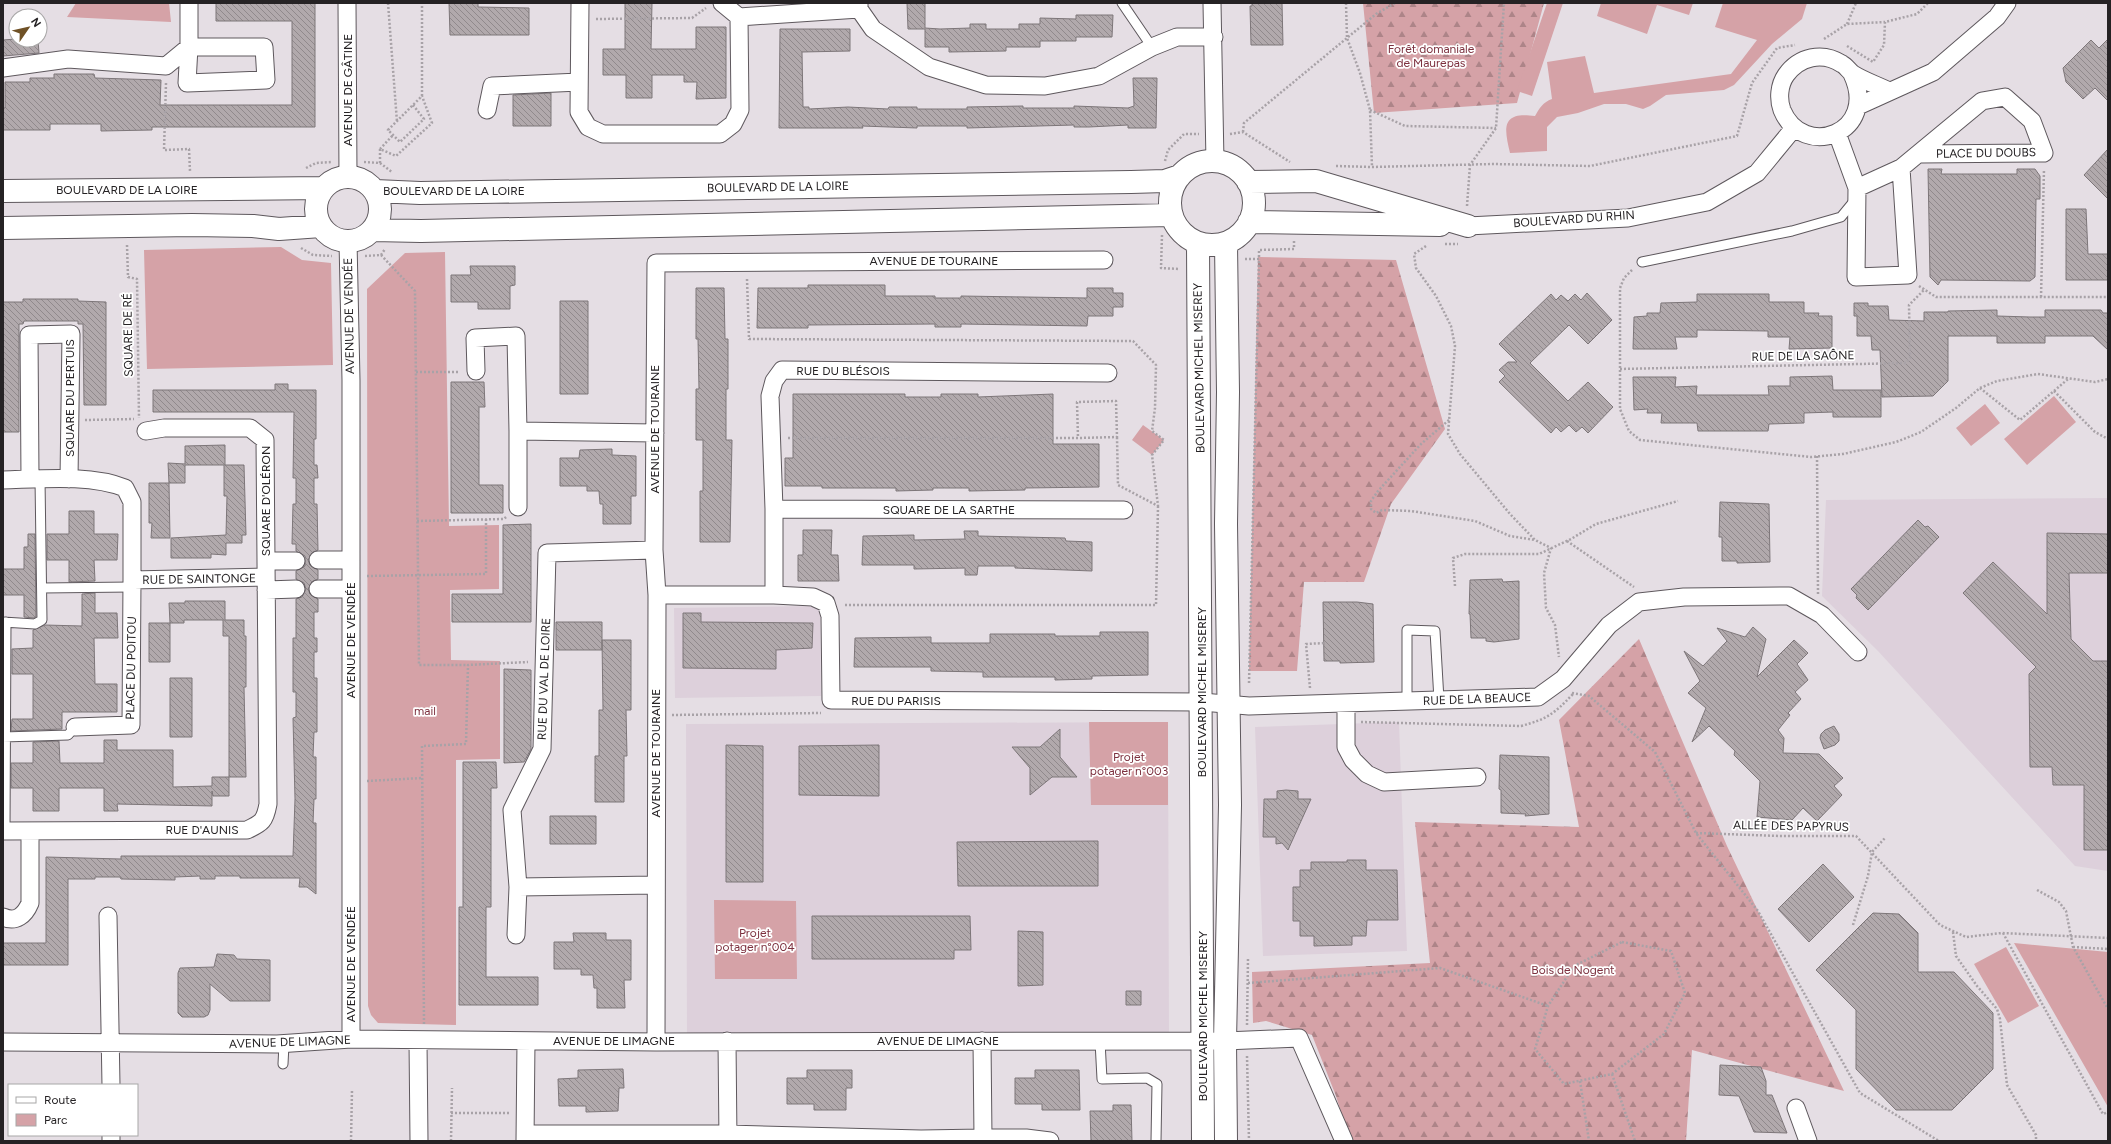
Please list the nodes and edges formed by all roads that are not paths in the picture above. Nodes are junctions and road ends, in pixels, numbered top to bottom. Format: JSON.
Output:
{"nodes":[{"id":1,"x":188,"y":3,"type":"edge"},
{"id":2,"x":347,"y":3,"type":"edge"},
{"id":3,"x":580,"y":3,"type":"edge"},
{"id":4,"x":1122,"y":3,"type":"edge"},
{"id":5,"x":1212,"y":3,"type":"edge"},
{"id":6,"x":2007,"y":3,"type":"edge"},
{"id":7,"x":715,"y":5,"type":"edge"},
{"id":8,"x":859,"y":6,"type":"edge"},
{"id":9,"x":739,"y":16,"type":"junction"},
{"id":10,"x":1214,"y":37,"type":"junction"},
{"id":11,"x":189,"y":47,"type":"junction"},
{"id":12,"x":1152,"y":47,"type":"junction"},
{"id":13,"x":166,"y":66,"type":"junction"},
{"id":14,"x":3,"y":68,"type":"edge"},
{"id":15,"x":1852,"y":74,"type":"junction"},
{"id":16,"x":579,"y":82,"type":"junction"},
{"id":17,"x":187,"y":83,"type":"junction"},
{"id":18,"x":1889,"y":91,"type":"junction"},
{"id":19,"x":1858,"y":106,"type":"junction"},
{"id":20,"x":487,"y":110,"type":"dead end"},
{"id":21,"x":1794,"y":128,"type":"junction"},
{"id":22,"x":1837,"y":133,"type":"junction"},
{"id":23,"x":1920,"y":154,"type":"junction"},
{"id":24,"x":1215,"y":162,"type":"junction"},
{"id":25,"x":1901,"y":168,"type":"junction"},
{"id":26,"x":1172,"y":170,"type":"junction"},
{"id":27,"x":348,"y":176,"type":"junction"},
{"id":28,"x":1248,"y":182,"type":"junction"},
{"id":29,"x":323,"y":188,"type":"junction"},
{"id":30,"x":3,"y":191,"type":"edge"},
{"id":31,"x":375,"y":192,"type":"junction"},
{"id":32,"x":1857,"y":193,"type":"junction"},
{"id":33,"x":1172,"y":215,"type":"junction"},
{"id":34,"x":1249,"y":222,"type":"junction"},
{"id":35,"x":321,"y":226,"type":"junction"},
{"id":36,"x":1468,"y":226,"type":"junction"},
{"id":37,"x":3,"y":228,"type":"edge"},
{"id":38,"x":373,"y":230,"type":"junction"},
{"id":39,"x":348,"y":241,"type":"junction"},
{"id":40,"x":1198,"y":243,"type":"junction"},
{"id":41,"x":1226,"y":252,"type":"junction"},
{"id":42,"x":1104,"y":260,"type":"dead end"},
{"id":43,"x":1642,"y":262,"type":"road end"},
{"id":44,"x":476,"y":371,"type":"road end"},
{"id":45,"x":1108,"y":373,"type":"dead end"},
{"id":46,"x":142,"y":425,"type":"road end"},
{"id":47,"x":518,"y":431,"type":"junction"},
{"id":48,"x":655,"y":433,"type":"junction"},
{"id":49,"x":35,"y":479,"type":"junction"},
{"id":50,"x":69,"y":479,"type":"junction"},
{"id":51,"x":3,"y":480,"type":"edge"},
{"id":52,"x":518,"y":507,"type":"road end"},
{"id":53,"x":774,"y":510,"type":"junction"},
{"id":54,"x":1124,"y":510,"type":"dead end"},
{"id":55,"x":654,"y":550,"type":"junction"},
{"id":56,"x":318,"y":560,"type":"dead end"},
{"id":57,"x":296,"y":561,"type":"dead end"},
{"id":58,"x":351,"y":575,"type":"junction"},
{"id":59,"x":266,"y":576,"type":"junction"},
{"id":60,"x":132,"y":583,"type":"junction"},
{"id":61,"x":42,"y":588,"type":"junction"},
{"id":62,"x":296,"y":589,"type":"dead end"},
{"id":63,"x":318,"y":589,"type":"dead end"},
{"id":64,"x":657,"y":595,"type":"junction"},
{"id":65,"x":774,"y":595,"type":"junction"},
{"id":66,"x":4,"y":622,"type":"edge"},
{"id":67,"x":1858,"y":652,"type":"dead end"},
{"id":68,"x":1439,"y":700,"type":"junction"},
{"id":69,"x":1407,"y":701,"type":"junction"},
{"id":70,"x":1202,"y":702,"type":"junction"},
{"id":71,"x":1346,"y":703,"type":"junction"},
{"id":72,"x":1229,"y":705,"type":"junction"},
{"id":73,"x":75,"y":727,"type":"joint"},
{"id":74,"x":4,"y":737,"type":"edge"},
{"id":75,"x":1477,"y":777,"type":"dead end"},
{"id":76,"x":4,"y":831,"type":"edge"},
{"id":77,"x":30,"y":831,"type":"junction"},
{"id":78,"x":655,"y":885,"type":"junction"},
{"id":79,"x":518,"y":887,"type":"junction"},
{"id":80,"x":108,"y":916,"type":"dead end"},
{"id":81,"x":3,"y":917,"type":"edge"},
{"id":82,"x":516,"y":935,"type":"dead end"},
{"id":83,"x":351,"y":1039,"type":"junction"},
{"id":84,"x":526,"y":1040,"type":"junction"},
{"id":85,"x":422,"y":1041,"type":"junction"},
{"id":86,"x":728,"y":1041,"type":"junction"},
{"id":87,"x":982,"y":1041,"type":"junction"},
{"id":88,"x":1100,"y":1041,"type":"junction"},
{"id":89,"x":1203,"y":1041,"type":"junction"},
{"id":90,"x":1225,"y":1041,"type":"junction"},
{"id":91,"x":3,"y":1042,"type":"edge"},
{"id":92,"x":656,"y":1042,"type":"junction"},
{"id":93,"x":112,"y":1044,"type":"junction"},
{"id":94,"x":284,"y":1044,"type":"junction"},
{"id":95,"x":283,"y":1064,"type":"dead end"},
{"id":96,"x":111,"y":1084,"type":"edge"},
{"id":97,"x":1796,"y":1108,"type":"dead end"},
{"id":98,"x":525,"y":1137,"type":"edge"},
{"id":99,"x":728,"y":1138,"type":"edge"},
{"id":100,"x":983,"y":1138,"type":"junction"},
{"id":101,"x":873,"y":1140,"type":"edge"},
{"id":102,"x":419,"y":1141,"type":"edge"},
{"id":103,"x":1050,"y":1141,"type":"edge"},
{"id":104,"x":1156,"y":1141,"type":"edge"},
{"id":105,"x":1203,"y":1141,"type":"edge"},
{"id":106,"x":1226,"y":1141,"type":"edge"},
{"id":107,"x":1344,"y":1141,"type":"edge"},
{"id":108,"x":1808,"y":1141,"type":"edge"}],
"edges":[{"from":1,"to":11,"type":"street"},
{"from":2,"to":27,"type":"street","name":"AVENUE DE GÂTINE"},
{"from":3,"to":16,"type":"street"},
{"from":4,"to":12,"type":"lane"},
{"from":5,"to":10,"type":"street"},
{"from":6,"to":18,"type":"street"},
{"from":7,"to":9,"type":"street"},
{"from":8,"to":9,"type":"street"},
{"from":8,"to":12,"type":"street"},
{"from":9,"to":16,"type":"street"},
{"from":10,"to":12,"type":"street"},
{"from":10,"to":24,"type":"street"},
{"from":11,"to":13,"type":"street"},
{"from":11,"to":17,"type":"street"},
{"from":11,"to":17,"type":"street"},
{"from":13,"to":14,"type":"street"},
{"from":13,"to":17,"type":"street"},
{"from":15,"to":18,"type":"street"},
{"from":15,"to":19,"type":"street"},
{"from":15,"to":21,"type":"street"},
{"from":16,"to":20,"type":"street"},
{"from":18,"to":19,"type":"street"},
{"from":19,"to":22,"type":"street"},
{"from":21,"to":22,"type":"street"},
{"from":21,"to":36,"type":"street","name":"BOULEVARD DU RHIN"},
{"from":22,"to":32,"type":"street"},
{"from":23,"to":23,"type":"street","name":"PLACE DU DOUBS"},
{"from":23,"to":25,"type":"street","name":"PLACE DU DOUBS"},
{"from":24,"to":26,"type":"street"},
{"from":24,"to":28,"type":"street"},
{"from":25,"to":32,"type":"street","name":"PLACE DU DOUBS"},
{"from":25,"to":32,"type":"street"},
{"from":26,"to":31,"type":"street","name":"BOULEVARD DE LA LOIRE"},
{"from":26,"to":33,"type":"street"},
{"from":27,"to":29,"type":"street"},
{"from":27,"to":31,"type":"street"},
{"from":28,"to":34,"type":"street"},
{"from":28,"to":36,"type":"street","name":"BOULEVARD DU RHIN"},
{"from":29,"to":30,"type":"street","name":"BOULEVARD DE LA LOIRE"},
{"from":29,"to":35,"type":"street"},
{"from":31,"to":38,"type":"street"},
{"from":32,"to":43,"type":"lane"},
{"from":33,"to":38,"type":"street"},
{"from":33,"to":40,"type":"street"},
{"from":34,"to":36,"type":"street","name":"BOULEVARD DU RHIN"},
{"from":34,"to":41,"type":"street"},
{"from":35,"to":37,"type":"street"},
{"from":35,"to":39,"type":"street"},
{"from":38,"to":39,"type":"street"},
{"from":39,"to":58,"type":"street","name":"AVENUE DE VENDÉE"},
{"from":40,"to":41,"type":"street"},
{"from":40,"to":70,"type":"street","name":"BOULEVARD MICHEL MISEREY"},
{"from":41,"to":72,"type":"street","name":"BOULEVARD MICHEL MISEREY"},
{"from":42,"to":48,"type":"street","name":"AVENUE DE TOURAINE"},
{"from":44,"to":47,"type":"street"},
{"from":45,"to":53,"type":"street","name":"RUE DU BLÉSOIS"},
{"from":46,"to":59,"type":"street","name":"SQUARE D'OLÉRON"},
{"from":47,"to":48,"type":"street"},
{"from":47,"to":52,"type":"street"},
{"from":48,"to":55,"type":"street","name":"AVENUE DE TOURAINE"},
{"from":49,"to":50,"type":"street","name":"RUE DE SAINTONGE"},
{"from":49,"to":50,"type":"street","name":"SQUARE DU PERTUIS"},
{"from":49,"to":51,"type":"street","name":"RUE DE SAINTONGE"},
{"from":49,"to":61,"type":"lane"},
{"from":50,"to":60,"type":"street","name":"RUE DE SAINTONGE"},
{"from":53,"to":54,"type":"street","name":"SQUARE DE LA SARTHE"},
{"from":53,"to":65,"type":"street","name":"RUE DU BLÉSOIS"},
{"from":55,"to":64,"type":"street","name":"AVENUE DE TOURAINE"},
{"from":55,"to":79,"type":"street","name":"RUE DU VAL DE LOIRE"},
{"from":56,"to":58,"type":"street"},
{"from":57,"to":59,"type":"street","name":"RUE DE SAINTONGE"},
{"from":58,"to":63,"type":"street"},
{"from":58,"to":83,"type":"street","name":"AVENUE DE VENDÉE"},
{"from":59,"to":60,"type":"street","name":"RUE DE SAINTONGE"},
{"from":59,"to":62,"type":"street","name":"RUE DE SAINTONGE"},
{"from":59,"to":77,"type":"street","name":"RUE D'AUNIS"},
{"from":60,"to":61,"type":"lane"},
{"from":60,"to":73,"type":"street","name":"PLACE DU POITOU"},
{"from":61,"to":66,"type":"lane"},
{"from":64,"to":65,"type":"street"},
{"from":64,"to":78,"type":"street","name":"AVENUE DE TOURAINE"},
{"from":65,"to":70,"type":"street","name":"RUE DU PARISIS"},
{"from":66,"to":74,"type":"lane"},
{"from":67,"to":68,"type":"street","name":"RUE DE LA BEAUCE"},
{"from":68,"to":69,"type":"street","name":"RUE DE LA BEAUCE"},
{"from":68,"to":69,"type":"lane"},
{"from":69,"to":71,"type":"street","name":"RUE DE LA BEAUCE"},
{"from":70,"to":72,"type":"street","name":"RUE DU PARISIS"},
{"from":70,"to":89,"type":"street","name":"BOULEVARD MICHEL MISEREY"},
{"from":71,"to":72,"type":"street","name":"RUE DE LA BEAUCE"},
{"from":71,"to":75,"type":"street"},
{"from":72,"to":90,"type":"street","name":"BOULEVARD MICHEL MISEREY"},
{"from":73,"to":74,"type":"lane"},
{"from":74,"to":76,"type":"lane"},
{"from":76,"to":77,"type":"street","name":"RUE D'AUNIS"},
{"from":77,"to":81,"type":"street"},
{"from":78,"to":79,"type":"street"},
{"from":78,"to":92,"type":"street","name":"AVENUE DE TOURAINE"},
{"from":79,"to":82,"type":"street","name":"RUE DU VAL DE LOIRE"},
{"from":80,"to":93,"type":"street"},
{"from":83,"to":85,"type":"street","name":"AVENUE DE LIMAGNE"},
{"from":83,"to":94,"type":"street","name":"AVENUE DE LIMAGNE"},
{"from":84,"to":85,"type":"street","name":"AVENUE DE LIMAGNE"},
{"from":84,"to":92,"type":"street","name":"AVENUE DE LIMAGNE"},
{"from":84,"to":98,"type":"street"},
{"from":85,"to":102,"type":"street"},
{"from":86,"to":87,"type":"street","name":"AVENUE DE LIMAGNE"},
{"from":86,"to":92,"type":"street","name":"AVENUE DE LIMAGNE"},
{"from":86,"to":99,"type":"street"},
{"from":87,"to":88,"type":"street","name":"AVENUE DE LIMAGNE"},
{"from":87,"to":100,"type":"street"},
{"from":88,"to":89,"type":"street","name":"AVENUE DE LIMAGNE"},
{"from":88,"to":104,"type":"lane"},
{"from":89,"to":90,"type":"street","name":"AVENUE DE LIMAGNE"},
{"from":89,"to":105,"type":"street","name":"BOULEVARD MICHEL MISEREY"},
{"from":90,"to":106,"type":"street","name":"BOULEVARD MICHEL MISEREY"},
{"from":90,"to":107,"type":"street","name":"AVENUE DE LIMAGNE"},
{"from":91,"to":93,"type":"street","name":"AVENUE DE LIMAGNE"},
{"from":93,"to":94,"type":"street","name":"AVENUE DE LIMAGNE"},
{"from":93,"to":96,"type":"street"},
{"from":94,"to":95,"type":"lane"},
{"from":97,"to":108,"type":"street"},
{"from":98,"to":99,"type":"street"},
{"from":99,"to":101,"type":"street"},
{"from":100,"to":101,"type":"street"},
{"from":100,"to":103,"type":"street"}]}
